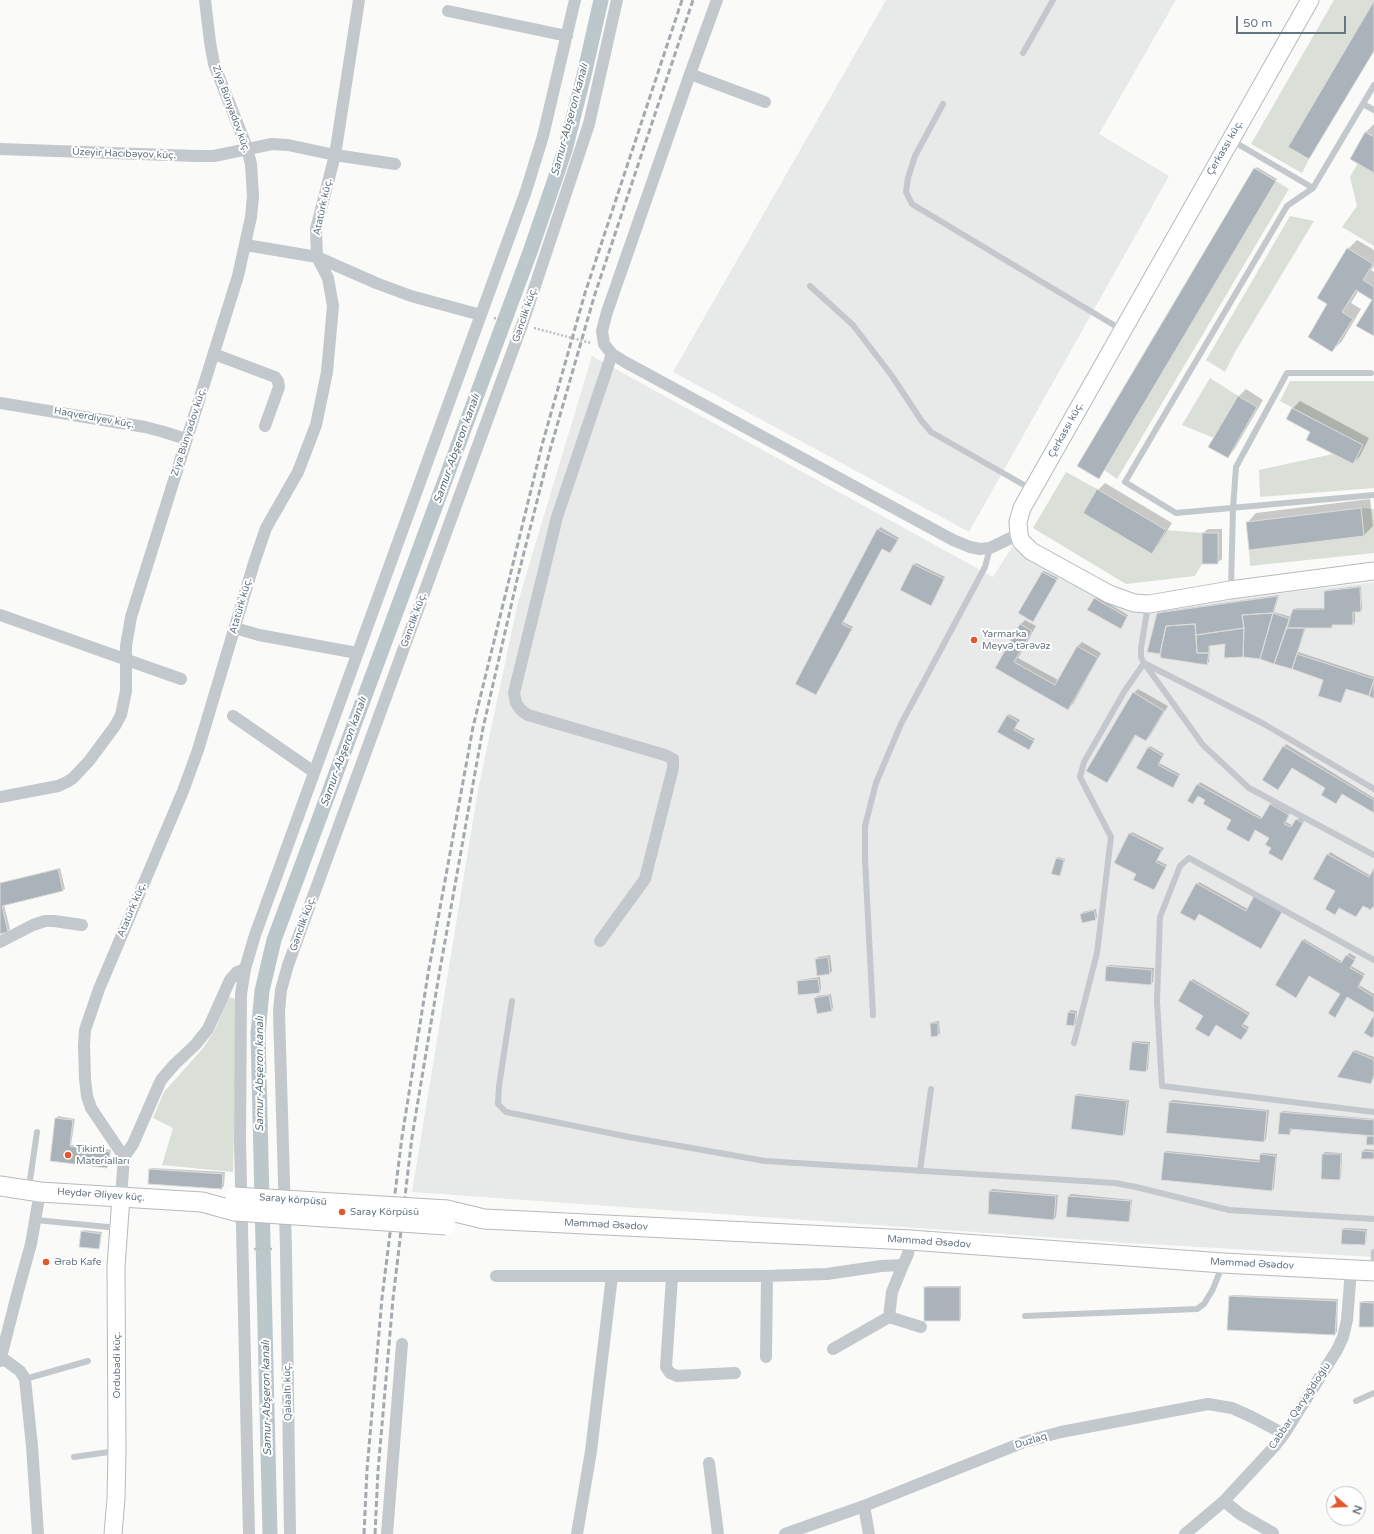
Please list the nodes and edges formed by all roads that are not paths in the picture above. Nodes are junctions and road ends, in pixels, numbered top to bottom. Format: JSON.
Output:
{"nodes":[{"id":1,"x":205,"y":0,"type":"edge"},
{"id":2,"x":359,"y":0,"type":"edge"},
{"id":3,"x":575,"y":0,"type":"edge"},
{"id":4,"x":617,"y":0,"type":"edge"},
{"id":5,"x":717,"y":0,"type":"edge"},
{"id":6,"x":1053,"y":0,"type":"edge"},
{"id":7,"x":1310,"y":0,"type":"edge"},
{"id":8,"x":448,"y":11,"type":"dead end"},
{"id":9,"x":567,"y":36,"type":"junction"},
{"id":10,"x":1023,"y":53,"type":"dead end"},
{"id":11,"x":690,"y":74,"type":"junction"},
{"id":12,"x":1374,"y":85,"type":"edge"},
{"id":13,"x":765,"y":102,"type":"dead end"},
{"id":14,"x":943,"y":104,"type":"dead end"},
{"id":15,"x":1363,"y":104,"type":"junction"},
{"id":16,"x":1374,"y":110,"type":"edge"},
{"id":17,"x":1230,"y":139,"type":"junction"},
{"id":18,"x":247,"y":148,"type":"junction"},
{"id":19,"x":0,"y":149,"type":"edge"},
{"id":20,"x":335,"y":155,"type":"junction"},
{"id":21,"x":395,"y":164,"type":"dead end"},
{"id":22,"x":1313,"y":188,"type":"junction"},
{"id":23,"x":246,"y":245,"type":"junction"},
{"id":24,"x":317,"y":257,"type":"junction"},
{"id":25,"x":810,"y":286,"type":"dead end"},
{"id":26,"x":482,"y":315,"type":"junction"},
{"id":27,"x":1122,"y":330,"type":"junction"},
{"id":28,"x":214,"y":354,"type":"junction"},
{"id":29,"x":612,"y":354,"type":"junction"},
{"id":30,"x":1371,"y":373,"type":"dead end"},
{"id":31,"x":0,"y":403,"type":"edge"},
{"id":32,"x":265,"y":426,"type":"dead end"},
{"id":33,"x":186,"y":439,"type":"junction"},
{"id":34,"x":1032,"y":490,"type":"junction"},
{"id":35,"x":1374,"y":495,"type":"edge"},
{"id":36,"x":1233,"y":508,"type":"junction"},
{"id":37,"x":1019,"y":534,"type":"junction"},
{"id":38,"x":990,"y":548,"type":"junction"},
{"id":39,"x":1374,"y":571,"type":"edge"},
{"id":40,"x":1230,"y":590,"type":"junction"},
{"id":41,"x":1149,"y":604,"type":"junction"},
{"id":42,"x":0,"y":615,"type":"edge"},
{"id":43,"x":235,"y":628,"type":"junction"},
{"id":44,"x":357,"y":653,"type":"junction"},
{"id":45,"x":126,"y":660,"type":"junction"},
{"id":46,"x":1144,"y":663,"type":"junction"},
{"id":47,"x":181,"y":679,"type":"dead end"},
{"id":48,"x":233,"y":716,"type":"dead end"},
{"id":49,"x":314,"y":772,"type":"junction"},
{"id":50,"x":1374,"y":790,"type":"edge"},
{"id":51,"x":0,"y":797,"type":"edge"},
{"id":52,"x":1374,"y":855,"type":"edge"},
{"id":53,"x":82,"y":925,"type":"dead end"},
{"id":54,"x":600,"y":941,"type":"dead end"},
{"id":55,"x":0,"y":942,"type":"edge"},
{"id":56,"x":1374,"y":960,"type":"edge"},
{"id":57,"x":245,"y":969,"type":"junction"},
{"id":58,"x":512,"y":1001,"type":"dead end"},
{"id":59,"x":873,"y":1015,"type":"dead end"},
{"id":60,"x":1074,"y":1043,"type":"dead end"},
{"id":61,"x":931,"y":1089,"type":"dead end"},
{"id":62,"x":1374,"y":1112,"type":"edge"},
{"id":63,"x":37,"y":1132,"type":"dead end"},
{"id":64,"x":124,"y":1157,"type":"junction"},
{"id":65,"x":920,"y":1172,"type":"junction"},
{"id":66,"x":0,"y":1186,"type":"edge"},
{"id":67,"x":35,"y":1191,"type":"junction"},
{"id":68,"x":121,"y":1197,"type":"junction"},
{"id":69,"x":235,"y":1204,"type":"joint"},
{"id":70,"x":446,"y":1218,"type":"joint"},
{"id":71,"x":1374,"y":1219,"type":"edge"},
{"id":72,"x":36,"y":1220,"type":"junction"},
{"id":73,"x":118,"y":1228,"type":"junction"},
{"id":74,"x":910,"y":1240,"type":"junction"},
{"id":75,"x":286,"y":1249,"type":"joint"},
{"id":76,"x":1374,"y":1252,"type":"edge"},
{"id":77,"x":1224,"y":1263,"type":"junction"},
{"id":78,"x":903,"y":1265,"type":"junction"},
{"id":79,"x":1351,"y":1270,"type":"junction"},
{"id":80,"x":1373,"y":1271,"type":"edge"},
{"id":81,"x":496,"y":1276,"type":"dead end"},
{"id":82,"x":612,"y":1276,"type":"junction"},
{"id":83,"x":767,"y":1276,"type":"junction"},
{"id":84,"x":672,"y":1277,"type":"junction"},
{"id":85,"x":1026,"y":1316,"type":"dead end"},
{"id":86,"x":889,"y":1317,"type":"junction"},
{"id":87,"x":921,"y":1326,"type":"dead end"},
{"id":88,"x":402,"y":1344,"type":"dead end"},
{"id":89,"x":833,"y":1348,"type":"dead end"},
{"id":90,"x":766,"y":1357,"type":"dead end"},
{"id":91,"x":0,"y":1359,"type":"edge"},
{"id":92,"x":88,"y":1361,"type":"dead end"},
{"id":93,"x":735,"y":1373,"type":"dead end"},
{"id":94,"x":24,"y":1378,"type":"junction"},
{"id":95,"x":1374,"y":1393,"type":"edge"},
{"id":96,"x":1356,"y":1401,"type":"dead end"},
{"id":97,"x":1284,"y":1434,"type":"junction"},
{"id":98,"x":117,"y":1451,"type":"junction"},
{"id":99,"x":74,"y":1456,"type":"dead end"},
{"id":100,"x":709,"y":1463,"type":"dead end"},
{"id":101,"x":1224,"y":1501,"type":"junction"},
{"id":102,"x":864,"y":1506,"type":"junction"},
{"id":103,"x":1273,"y":1533,"type":"dead end"},
{"id":104,"x":38,"y":1534,"type":"edge"},
{"id":105,"x":113,"y":1534,"type":"edge"},
{"id":106,"x":249,"y":1534,"type":"edge"},
{"id":107,"x":290,"y":1534,"type":"edge"},
{"id":108,"x":387,"y":1534,"type":"edge"},
{"id":109,"x":577,"y":1534,"type":"edge"},
{"id":110,"x":718,"y":1534,"type":"edge"},
{"id":111,"x":785,"y":1534,"type":"edge"},
{"id":112,"x":869,"y":1534,"type":"edge"},
{"id":113,"x":1184,"y":1534,"type":"edge"}],
"edges":[{"from":1,"to":18,"type":"street","name":"Ziya Bünyadov küç."},
{"from":2,"to":20,"type":"street","name":"Atatürk küç."},
{"from":3,"to":9,"type":"street"},
{"from":4,"to":75,"type":"street","name":"Gənclik küç."},
{"from":5,"to":11,"type":"street"},
{"from":6,"to":10,"type":"lane"},
{"from":7,"to":17,"type":"street","name":"Çerkassı küç."},
{"from":8,"to":9,"type":"street"},
{"from":9,"to":26,"type":"street"},
{"from":11,"to":13,"type":"street"},
{"from":11,"to":29,"type":"street"},
{"from":12,"to":15,"type":"lane"},
{"from":14,"to":27,"type":"lane"},
{"from":15,"to":16,"type":"lane"},
{"from":15,"to":22,"type":"lane"},
{"from":17,"to":22,"type":"lane"},
{"from":17,"to":27,"type":"street","name":"Çerkassı küç."},
{"from":18,"to":19,"type":"street","name":"Üzeyir Hacıbəyov küç."},
{"from":18,"to":20,"type":"street","name":"Üzeyir Hacıbəyov küç."},
{"from":18,"to":23,"type":"street","name":"Ziya Bünyadov küç."},
{"from":20,"to":21,"type":"street","name":"Üzeyir Hacıbəyov küç."},
{"from":20,"to":24,"type":"street","name":"Atatürk küç."},
{"from":22,"to":36,"type":"lane"},
{"from":23,"to":24,"type":"street"},
{"from":23,"to":28,"type":"street","name":"Ziya Bünyadov küç."},
{"from":24,"to":26,"type":"street"},
{"from":24,"to":43,"type":"street","name":"Atatürk küç."},
{"from":25,"to":34,"type":"lane"},
{"from":26,"to":44,"type":"street"},
{"from":27,"to":34,"type":"street","name":"Çerkassı küç."},
{"from":28,"to":32,"type":"street"},
{"from":28,"to":33,"type":"street","name":"Ziya Bünyadov küç."},
{"from":29,"to":38,"type":"street"},
{"from":29,"to":54,"type":"street"},
{"from":30,"to":36,"type":"lane"},
{"from":31,"to":33,"type":"street","name":"Haqverdiyev küç."},
{"from":33,"to":45,"type":"street","name":"Ziya Bünyadov küç."},
{"from":34,"to":37,"type":"street","name":"Çerkassı küç."},
{"from":35,"to":36,"type":"lane"},
{"from":36,"to":40,"type":"lane"},
{"from":37,"to":38,"type":"street"},
{"from":37,"to":41,"type":"street"},
{"from":38,"to":59,"type":"lane"},
{"from":39,"to":40,"type":"street"},
{"from":40,"to":41,"type":"street"},
{"from":41,"to":46,"type":"lane"},
{"from":42,"to":45,"type":"street"},
{"from":43,"to":44,"type":"street"},
{"from":43,"to":64,"type":"street","name":"Atatürk küç."},
{"from":44,"to":49,"type":"street"},
{"from":45,"to":47,"type":"street"},
{"from":45,"to":51,"type":"street","name":"Ziya Bünyadov küç."},
{"from":46,"to":50,"type":"lane"},
{"from":46,"to":52,"type":"lane"},
{"from":46,"to":60,"type":"lane"},
{"from":48,"to":49,"type":"street"},
{"from":49,"to":57,"type":"street"},
{"from":53,"to":55,"type":"street"},
{"from":56,"to":62,"type":"lane"},
{"from":57,"to":64,"type":"street"},
{"from":57,"to":106,"type":"street"},
{"from":58,"to":65,"type":"lane"},
{"from":61,"to":65,"type":"lane"},
{"from":63,"to":67,"type":"lane"},
{"from":64,"to":68,"type":"street"},
{"from":65,"to":71,"type":"lane"},
{"from":66,"to":67,"type":"main road","name":"Heydər Əliyev küç."},
{"from":67,"to":68,"type":"main road","name":"Heydər Əliyev küç."},
{"from":67,"to":72,"type":"street"},
{"from":68,"to":69,"type":"main road","name":"Heydər Əliyev küç."},
{"from":68,"to":73,"type":"street","name":"Ordubadi küç."},
{"from":69,"to":70,"type":"main road","name":"Saray körpüsü","bridge":true},
{"from":70,"to":74,"type":"main road","name":"Məmməd Əsədov"},
{"from":72,"to":73,"type":"lane"},
{"from":72,"to":91,"type":"street"},
{"from":73,"to":98,"type":"street","name":"Ordubadi küç."},
{"from":74,"to":77,"type":"main road","name":"Məmməd Əsədov"},
{"from":74,"to":78,"type":"street"},
{"from":75,"to":107,"type":"street","name":"Qalaaltı küç."},
{"from":76,"to":80,"type":"lane"},
{"from":77,"to":79,"type":"main road","name":"Məmməd Əsədov"},
{"from":77,"to":85,"type":"lane"},
{"from":78,"to":83,"type":"street"},
{"from":78,"to":86,"type":"street"},
{"from":79,"to":80,"type":"main road","name":"Məmməd Əsədov"},
{"from":79,"to":97,"type":"street","name":"Cabbar Qaryağdıoğlu"},
{"from":81,"to":82,"type":"street"},
{"from":82,"to":84,"type":"street"},
{"from":82,"to":109,"type":"street"},
{"from":83,"to":84,"type":"street"},
{"from":83,"to":90,"type":"street"},
{"from":84,"to":93,"type":"street"},
{"from":86,"to":87,"type":"street"},
{"from":86,"to":89,"type":"street"},
{"from":88,"to":108,"type":"street"},
{"from":91,"to":94,"type":"street"},
{"from":92,"to":94,"type":"lane"},
{"from":94,"to":104,"type":"street"},
{"from":95,"to":96,"type":"lane"},
{"from":97,"to":101,"type":"street","name":"Cabbar Qaryağdıoğlu"},
{"from":97,"to":102,"type":"street","name":"Duzlaq"},
{"from":98,"to":99,"type":"lane"},
{"from":98,"to":105,"type":"street","name":"Ordubadi küç."},
{"from":100,"to":110,"type":"street"},
{"from":101,"to":103,"type":"street"},
{"from":101,"to":113,"type":"street","name":"Cabbar Qaryağdıoğlu"},
{"from":102,"to":111,"type":"street","name":"Duzlaq"},
{"from":102,"to":112,"type":"street"}]}
